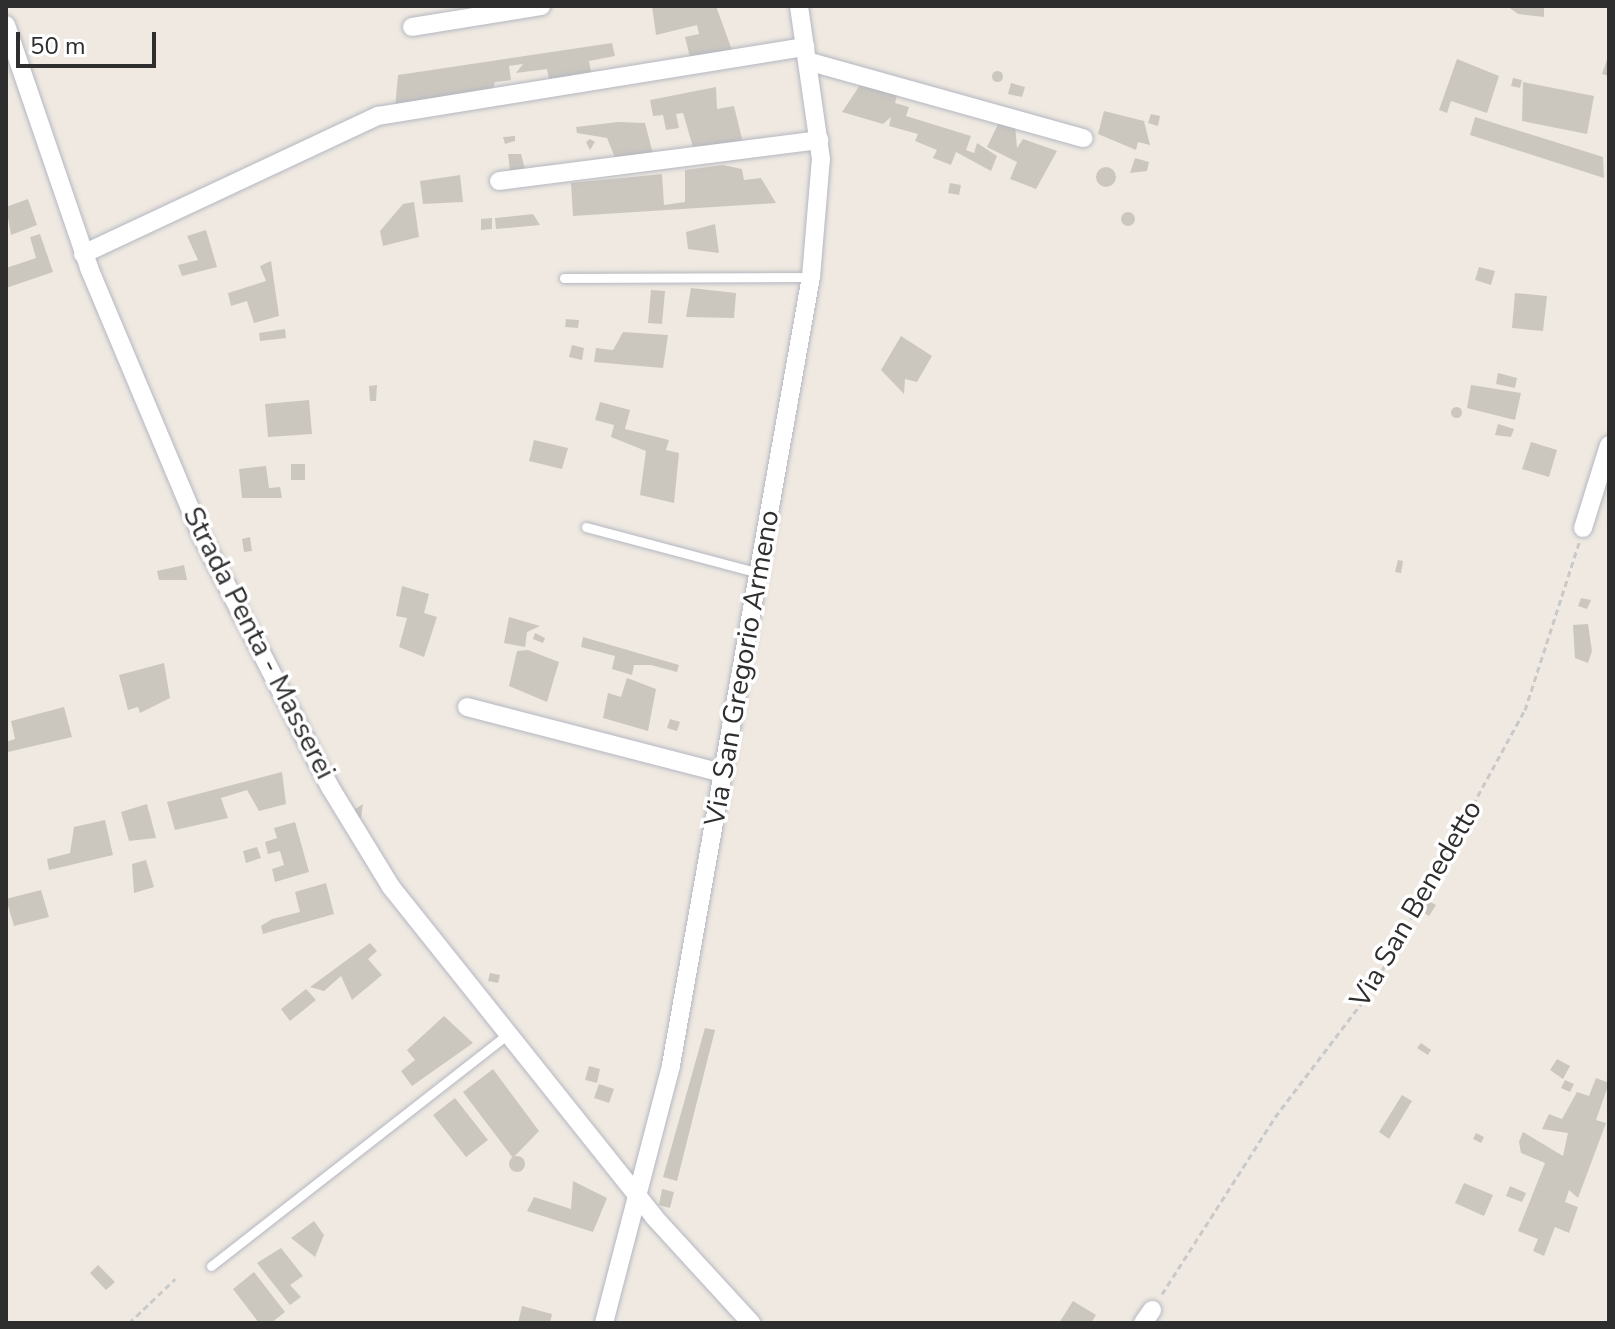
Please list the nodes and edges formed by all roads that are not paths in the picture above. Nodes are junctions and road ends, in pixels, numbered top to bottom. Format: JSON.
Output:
{"nodes":[{"id":1,"x":541,"y":6,"type":"edge"},
{"id":2,"x":799,"y":6,"type":"edge"},
{"id":3,"x":6,"y":25,"type":"edge"},
{"id":4,"x":412,"y":27,"type":"dead end"},
{"id":5,"x":806,"y":54,"type":"junction"},
{"id":6,"x":1083,"y":138,"type":"dead end"},
{"id":7,"x":819,"y":140,"type":"junction"},
{"id":8,"x":499,"y":181,"type":"dead end"},
{"id":9,"x":83,"y":254,"type":"junction"},
{"id":10,"x":811,"y":277,"type":"junction"},
{"id":11,"x":564,"y":278,"type":"dead end"},
{"id":12,"x":1609,"y":445,"type":"edge"},
{"id":13,"x":586,"y":527,"type":"dead end"},
{"id":14,"x":1583,"y":528,"type":"road end"},
{"id":15,"x":759,"y":573,"type":"junction"},
{"id":16,"x":467,"y":707,"type":"dead end"},
{"id":17,"x":723,"y":773,"type":"junction"},
{"id":18,"x":508,"y":1034,"type":"junction"},
{"id":19,"x":639,"y":1190,"type":"junction"},
{"id":20,"x":211,"y":1266,"type":"dead end"},
{"id":21,"x":604,"y":1323,"type":"edge"},
{"id":22,"x":751,"y":1323,"type":"edge"}],
"edges":[{"from":1,"to":4,"type":"street"},
{"from":2,"to":5,"type":"street","name":"Via San Gregorio Armeno"},
{"from":3,"to":9,"type":"street","name":"Strada Penta - Masserei"},
{"from":5,"to":6,"type":"street"},
{"from":5,"to":7,"type":"street","name":"Via San Gregorio Armeno"},
{"from":5,"to":9,"type":"street"},
{"from":7,"to":8,"type":"street"},
{"from":7,"to":10,"type":"street","name":"Via San Gregorio Armeno"},
{"from":9,"to":18,"type":"street","name":"Strada Penta - Masserei"},
{"from":10,"to":11,"type":"lane"},
{"from":10,"to":15,"type":"street","name":"Via San Gregorio Armeno"},
{"from":12,"to":14,"type":"street"},
{"from":13,"to":15,"type":"lane"},
{"from":15,"to":17,"type":"street","name":"Via San Gregorio Armeno"},
{"from":16,"to":17,"type":"street"},
{"from":17,"to":19,"type":"street","name":"Via San Gregorio Armeno"},
{"from":18,"to":19,"type":"street","name":"Strada Penta - Masserei"},
{"from":18,"to":20,"type":"lane"},
{"from":19,"to":21,"type":"street","name":"Via San Gregorio Armeno"},
{"from":19,"to":22,"type":"street","name":"Strada Penta - Masserei"}]}
